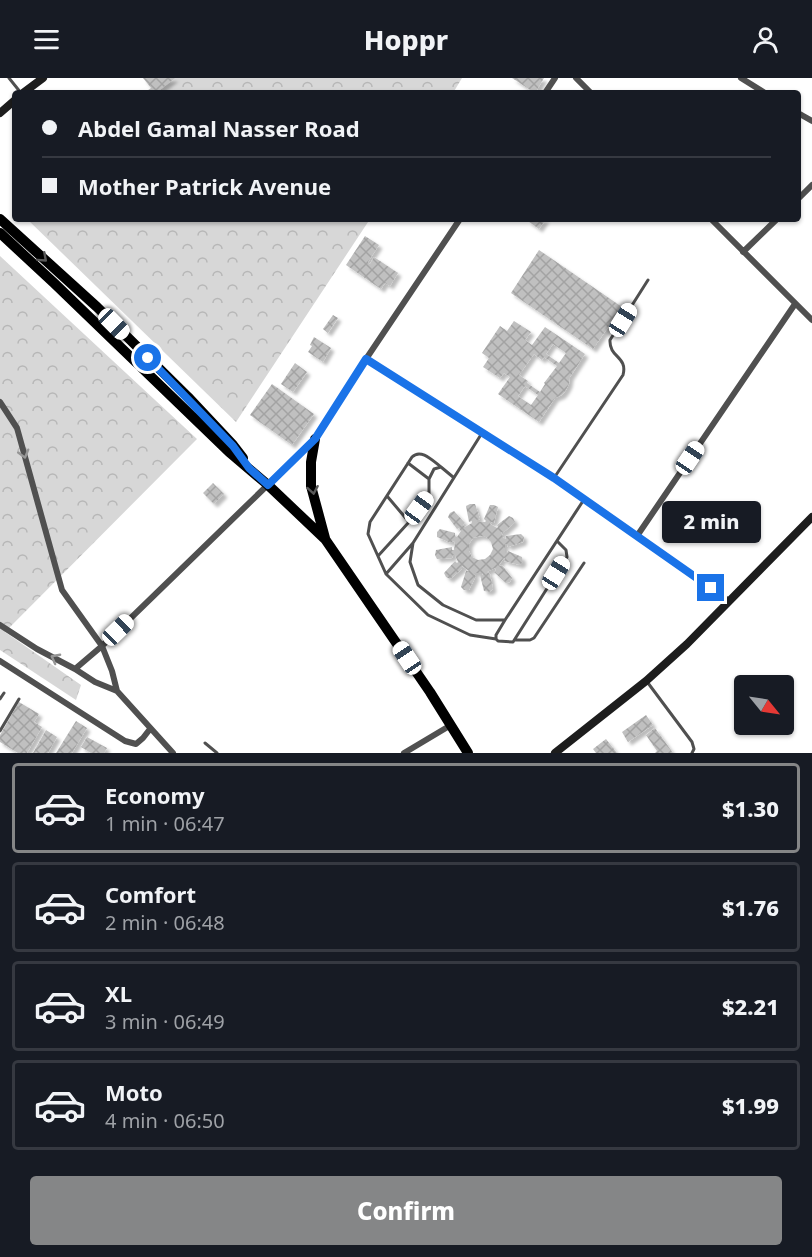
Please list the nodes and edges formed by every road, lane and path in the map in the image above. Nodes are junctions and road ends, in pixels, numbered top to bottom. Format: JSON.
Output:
{"nodes":[{"id":1,"x":9,"y":78,"type":"edge"},
{"id":2,"x":43,"y":78,"type":"edge"},
{"id":3,"x":576,"y":78,"type":"edge"},
{"id":4,"x":741,"y":78,"type":"edge"},
{"id":5,"x":19,"y":90,"type":"edge"},
{"id":6,"x":26,"y":90,"type":"edge"},
{"id":7,"x":588,"y":90,"type":"edge"},
{"id":8,"x":760,"y":90,"type":"edge"},
{"id":9,"x":12,"y":103,"type":"edge"},
{"id":10,"x":0,"y":113,"type":"edge"},
{"id":11,"x":812,"y":185,"type":"edge"},
{"id":12,"x":801,"y":196,"type":"edge"},
{"id":13,"x":0,"y":219,"type":"edge"},
{"id":14,"x":458,"y":222,"type":"edge"},
{"id":15,"x":714,"y":222,"type":"edge"},
{"id":16,"x":774,"y":222,"type":"edge"},
{"id":17,"x":0,"y":233,"type":"edge"},
{"id":18,"x":743,"y":252,"type":"junction"},
{"id":19,"x":648,"y":280,"type":"dead end"},
{"id":20,"x":795,"y":304,"type":"junction"},
{"id":21,"x":812,"y":320,"type":"edge"},
{"id":22,"x":366,"y":359,"type":"junction"},
{"id":23,"x":0,"y":402,"type":"edge"},
{"id":24,"x":482,"y":433,"type":"junction"},
{"id":25,"x":315,"y":439,"type":"junction"},
{"id":26,"x":408,"y":463,"type":"junction"},
{"id":27,"x":441,"y":467,"type":"junction"},
{"id":28,"x":249,"y":468,"type":"junction"},
{"id":29,"x":454,"y":477,"type":"junction"},
{"id":30,"x":429,"y":478,"type":"junction"},
{"id":31,"x":554,"y":478,"type":"junction"},
{"id":32,"x":268,"y":485,"type":"junction"},
{"id":33,"x":387,"y":496,"type":"junction"},
{"id":34,"x":584,"y":499,"type":"junction"},
{"id":35,"x":812,"y":517,"type":"edge"},
{"id":36,"x":409,"y":522,"type":"junction"},
{"id":37,"x":637,"y":536,"type":"junction"},
{"id":38,"x":325,"y":539,"type":"junction"},
{"id":39,"x":557,"y":541,"type":"junction"},
{"id":40,"x":413,"y":543,"type":"junction"},
{"id":41,"x":378,"y":556,"type":"junction"},
{"id":42,"x":584,"y":562,"type":"dead end"},
{"id":43,"x":386,"y":574,"type":"junction"},
{"id":44,"x":729,"y":602,"type":"junction"},
{"id":45,"x":505,"y":620,"type":"junction"},
{"id":46,"x":0,"y":625,"type":"edge"},
{"id":47,"x":496,"y":639,"type":"junction"},
{"id":48,"x":515,"y":640,"type":"junction"},
{"id":49,"x":102,"y":646,"type":"junction"},
{"id":50,"x":0,"y":662,"type":"edge"},
{"id":51,"x":75,"y":669,"type":"junction"},
{"id":52,"x":646,"y":681,"type":"junction"},
{"id":53,"x":117,"y":691,"type":"junction"},
{"id":54,"x":4,"y":693,"type":"dead end"},
{"id":55,"x":0,"y":699,"type":"edge"},
{"id":56,"x":20,"y":699,"type":"dead end"},
{"id":57,"x":451,"y":725,"type":"junction"},
{"id":58,"x":150,"y":729,"type":"junction"},
{"id":59,"x":0,"y":731,"type":"edge"},
{"id":60,"x":205,"y":743,"type":"dead end"},
{"id":61,"x":173,"y":753,"type":"edge"},
{"id":62,"x":217,"y":753,"type":"edge"},
{"id":63,"x":404,"y":753,"type":"edge"},
{"id":64,"x":468,"y":753,"type":"edge"},
{"id":65,"x":555,"y":753,"type":"edge"},
{"id":66,"x":692,"y":753,"type":"edge"}],
"edges":[{"from":1,"to":5,"type":"lane"},
{"from":2,"to":6,"type":"main road"},
{"from":3,"to":7,"type":"street"},
{"from":4,"to":8,"type":"street"},
{"from":9,"to":10,"type":"main road"},
{"from":11,"to":12,"type":"street"},
{"from":13,"to":28,"type":"highway","one_way":true},
{"from":14,"to":22,"type":"street"},
{"from":15,"to":18,"type":"street"},
{"from":16,"to":18,"type":"street"},
{"from":17,"to":28,"type":"highway"},
{"from":18,"to":20,"type":"street"},
{"from":19,"to":31,"type":"lane"},
{"from":20,"to":21,"type":"street"},
{"from":20,"to":37,"type":"street"},
{"from":22,"to":24,"type":"street"},
{"from":22,"to":25,"type":"street"},
{"from":23,"to":49,"type":"street","one_way":true},
{"from":24,"to":29,"type":"lane"},
{"from":24,"to":31,"type":"street"},
{"from":25,"to":32,"type":"street"},
{"from":25,"to":38,"type":"highway","one_way":true},
{"from":26,"to":27,"type":"lane"},
{"from":26,"to":30,"type":"lane"},
{"from":26,"to":33,"type":"lane"},
{"from":27,"to":29,"type":"lane"},
{"from":27,"to":30,"type":"lane"},
{"from":28,"to":32,"type":"highway"},
{"from":29,"to":40,"type":"lane"},
{"from":30,"to":36,"type":"lane"},
{"from":31,"to":34,"type":"street"},
{"from":32,"to":38,"type":"highway"},
{"from":32,"to":49,"type":"street"},
{"from":33,"to":36,"type":"lane"},
{"from":33,"to":41,"type":"lane"},
{"from":34,"to":37,"type":"street"},
{"from":34,"to":39,"type":"lane"},
{"from":35,"to":44,"type":"main road"},
{"from":36,"to":41,"type":"lane"},
{"from":37,"to":44,"type":"street"},
{"from":38,"to":57,"type":"highway"},
{"from":39,"to":45,"type":"lane"},
{"from":39,"to":48,"type":"lane"},
{"from":40,"to":43,"type":"lane"},
{"from":40,"to":45,"type":"lane"},
{"from":41,"to":43,"type":"lane"},
{"from":42,"to":48,"type":"lane"},
{"from":43,"to":47,"type":"lane"},
{"from":44,"to":52,"type":"main road"},
{"from":45,"to":47,"type":"lane"},
{"from":51,"to":46,"type":"street","one_way":true},
{"from":47,"to":48,"type":"lane"},
{"from":49,"to":51,"type":"street"},
{"from":49,"to":53,"type":"street"},
{"from":50,"to":58,"type":"street"},
{"from":51,"to":53,"type":"street"},
{"from":52,"to":65,"type":"main road"},
{"from":52,"to":66,"type":"lane"},
{"from":53,"to":58,"type":"street"},
{"from":54,"to":55,"type":"lane"},
{"from":56,"to":59,"type":"lane"},
{"from":57,"to":63,"type":"street"},
{"from":57,"to":64,"type":"highway"},
{"from":58,"to":61,"type":"street"},
{"from":60,"to":62,"type":"lane"}]}
